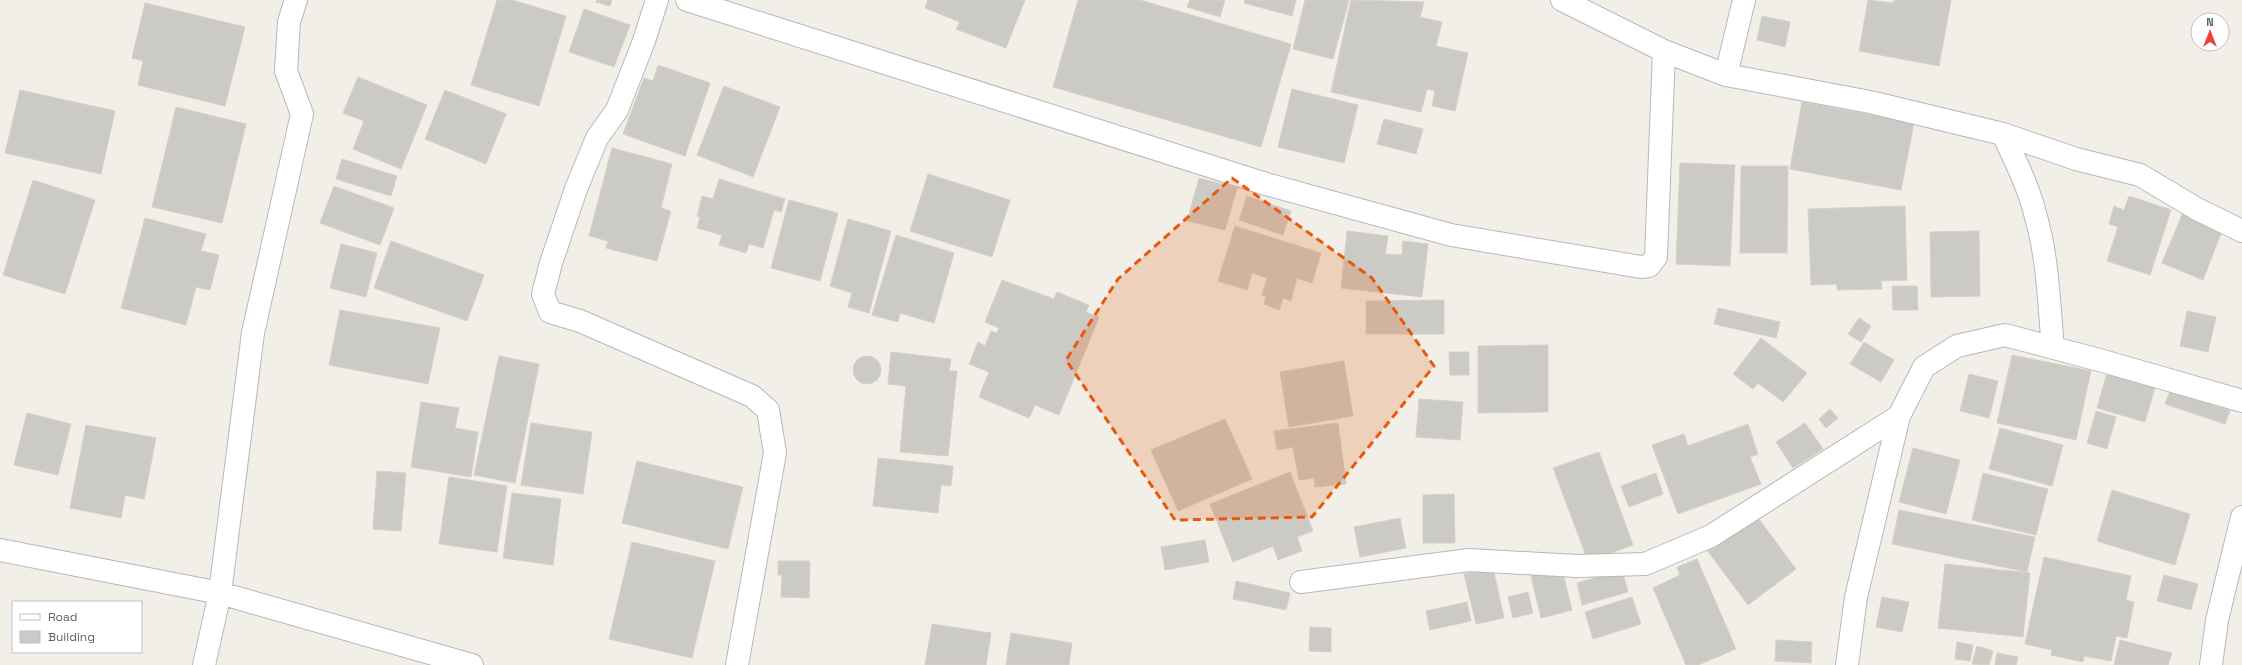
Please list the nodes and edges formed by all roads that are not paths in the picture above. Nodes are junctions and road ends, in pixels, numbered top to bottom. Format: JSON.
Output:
{"nodes":[{"id":1,"x":296,"y":0,"type":"edge"},
{"id":2,"x":657,"y":0,"type":"edge"},
{"id":3,"x":687,"y":0,"type":"edge"},
{"id":4,"x":1562,"y":0,"type":"edge"},
{"id":5,"x":1744,"y":0,"type":"edge"},
{"id":6,"x":1664,"y":51,"type":"junction"},
{"id":7,"x":1726,"y":75,"type":"junction"},
{"id":8,"x":2003,"y":134,"type":"junction"},
{"id":9,"x":2242,"y":231,"type":"edge"},
{"id":10,"x":2053,"y":348,"type":"junction"},
{"id":11,"x":2242,"y":401,"type":"edge"},
{"id":12,"x":1899,"y":416,"type":"junction"},
{"id":13,"x":2242,"y":517,"type":"edge"},
{"id":14,"x":0,"y":550,"type":"edge"},
{"id":15,"x":1301,"y":582,"type":"dead end"},
{"id":16,"x":220,"y":593,"type":"junction"},
{"id":17,"x":204,"y":665,"type":"edge"},
{"id":18,"x":472,"y":665,"type":"edge"},
{"id":19,"x":737,"y":665,"type":"edge"},
{"id":20,"x":1847,"y":665,"type":"edge"},
{"id":21,"x":2211,"y":665,"type":"edge"}],
"edges":[{"from":1,"to":16,"type":"street"},
{"from":2,"to":19,"type":"street"},
{"from":3,"to":6,"type":"street"},
{"from":4,"to":6,"type":"street"},
{"from":5,"to":7,"type":"street"},
{"from":6,"to":7,"type":"street"},
{"from":7,"to":8,"type":"street"},
{"from":8,"to":9,"type":"street"},
{"from":8,"to":10,"type":"street"},
{"from":10,"to":11,"type":"street"},
{"from":10,"to":12,"type":"street"},
{"from":12,"to":15,"type":"street"},
{"from":12,"to":20,"type":"street"},
{"from":13,"to":21,"type":"street"},
{"from":14,"to":16,"type":"street"},
{"from":16,"to":17,"type":"street"},
{"from":16,"to":18,"type":"street"}]}
